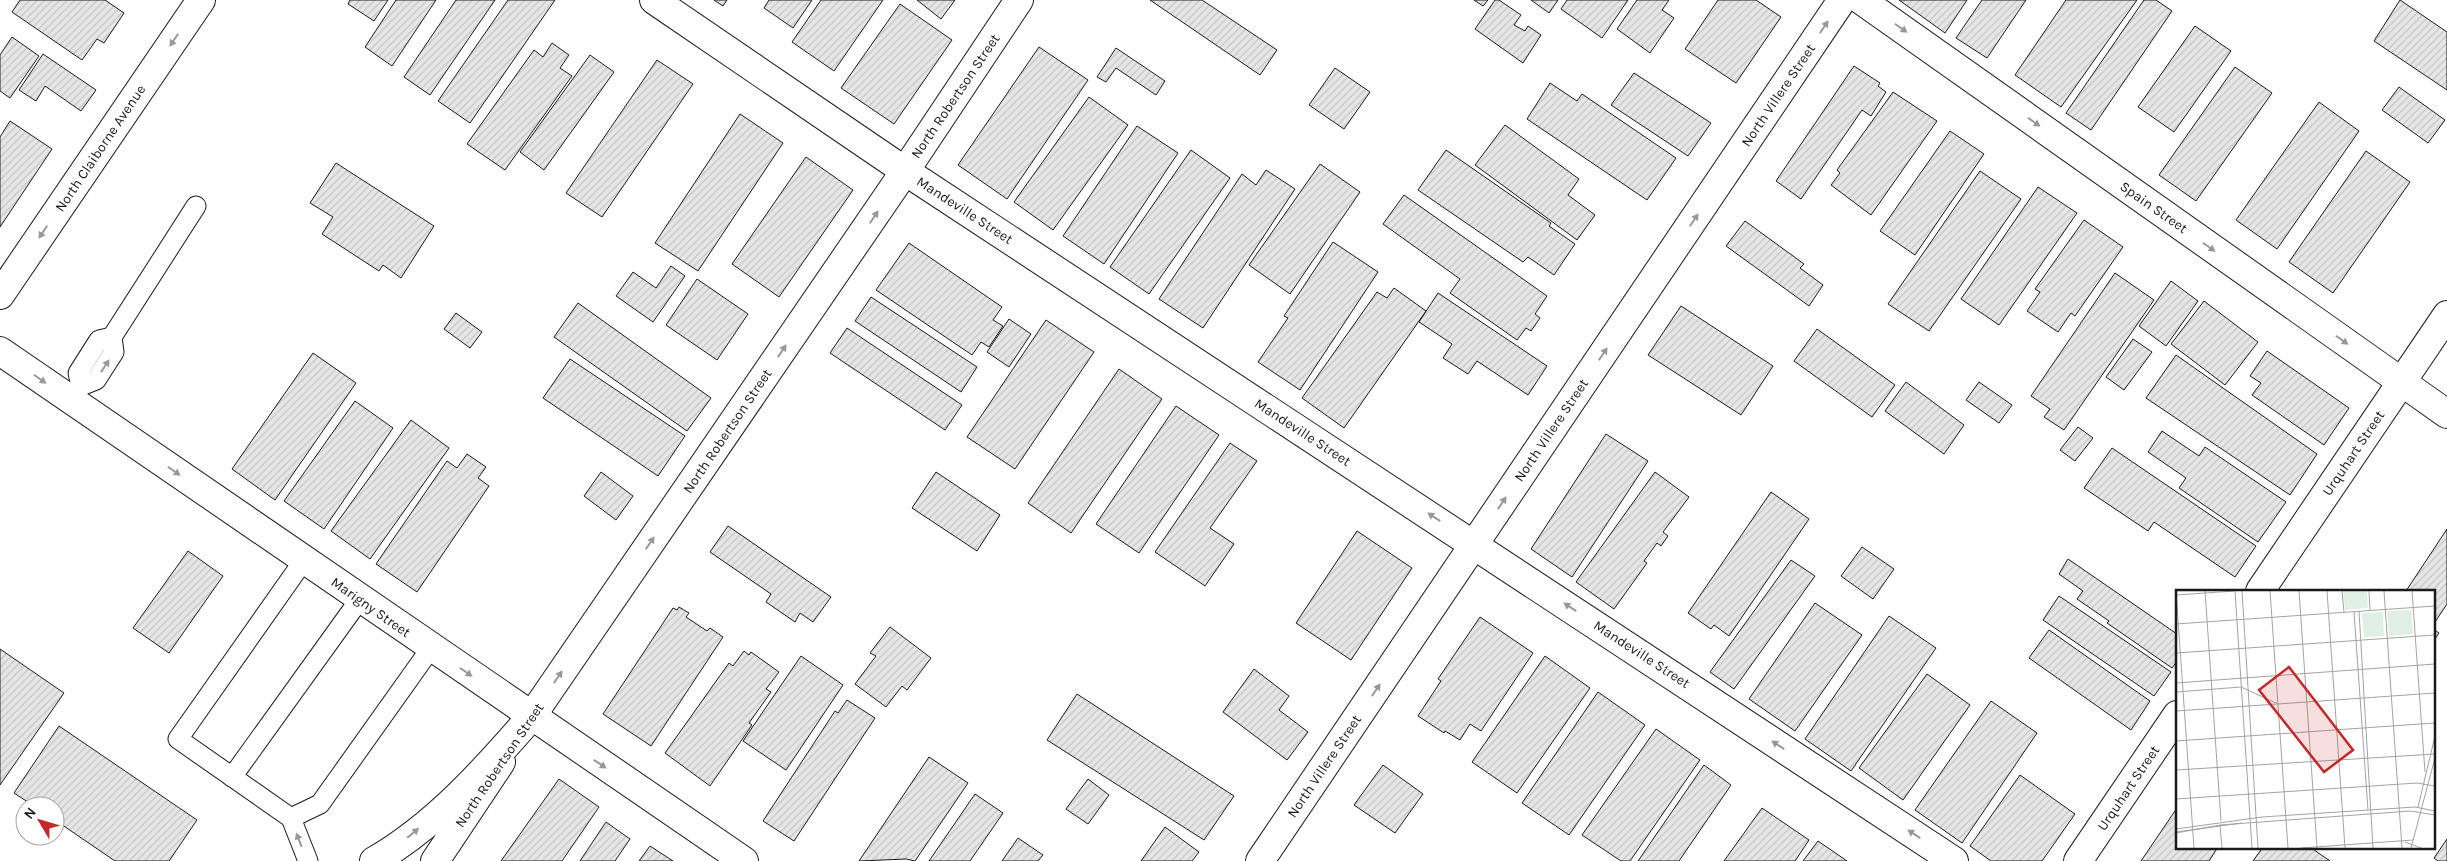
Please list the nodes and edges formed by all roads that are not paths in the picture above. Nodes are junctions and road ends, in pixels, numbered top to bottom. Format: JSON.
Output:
{"nodes":[{"id":1,"x":201,"y":0,"type":"edge"},
{"id":2,"x":654,"y":0,"type":"edge"},
{"id":3,"x":1019,"y":0,"type":"edge"},
{"id":4,"x":1842,"y":0,"type":"edge"},
{"id":5,"x":1861,"y":0,"type":"edge"},
{"id":6,"x":906,"y":171,"type":"junction"},
{"id":7,"x":196,"y":206,"type":"dead end"},
{"id":8,"x":0,"y":295,"type":"edge"},
{"id":9,"x":2447,"y":315,"type":"edge"},
{"id":10,"x":0,"y":351,"type":"edge"},
{"id":11,"x":2401,"y":382,"type":"junction"},
{"id":12,"x":76,"y":393,"type":"junction"},
{"id":13,"x":2447,"y":414,"type":"edge"},
{"id":14,"x":1474,"y":544,"type":"junction"},
{"id":15,"x":304,"y":560,"type":"junction"},
{"id":16,"x":2261,"y":590,"type":"edge"},
{"id":17,"x":360,"y":599,"type":"junction"},
{"id":18,"x":431,"y":648,"type":"junction"},
{"id":19,"x":2176,"y":715,"type":"edge"},
{"id":20,"x":531,"y":717,"type":"junction"},
{"id":21,"x":232,"y":777,"type":"junction"},
{"id":22,"x":291,"y":818,"type":"junction"},
{"id":23,"x":308,"y":861,"type":"edge"},
{"id":24,"x":374,"y":861,"type":"edge"},
{"id":25,"x":435,"y":861,"type":"edge"},
{"id":26,"x":744,"y":861,"type":"edge"},
{"id":27,"x":1260,"y":861,"type":"edge"},
{"id":28,"x":1954,"y":861,"type":"edge"},
{"id":29,"x":2078,"y":861,"type":"edge"}],
"edges":[{"from":1,"to":8,"type":"street","name":"North Claiborne Avenue","one_way":true},
{"from":2,"to":6,"type":"street","name":"Mandeville Street"},
{"from":3,"to":6,"type":"street","name":"North Robertson Street"},
{"from":14,"to":4,"type":"street","name":"North Villere Street","one_way":true},
{"from":5,"to":11,"type":"street","name":"Spain Street","one_way":true},
{"from":14,"to":6,"type":"street","name":"Mandeville Street","one_way":true},
{"from":20,"to":6,"type":"street","name":"North Robertson Street","one_way":true},
{"from":7,"to":12,"type":"lane"},
{"from":9,"to":11,"type":"street","name":"Urquhart Street"},
{"from":10,"to":12,"type":"street","name":"Marigny Street","one_way":true},
{"from":11,"to":13,"type":"street","name":"Spain Street"},
{"from":11,"to":16,"type":"street","name":"Urquhart Street"},
{"from":12,"to":15,"type":"street","name":"Marigny Street","one_way":true},
{"from":27,"to":14,"type":"street","name":"North Villere Street","one_way":true},
{"from":28,"to":14,"type":"street","name":"Mandeville Street","one_way":true},
{"from":15,"to":17,"type":"street","name":"Marigny Street"},
{"from":15,"to":21,"type":"lane"},
{"from":17,"to":18,"type":"street","name":"Marigny Street"},
{"from":17,"to":21,"type":"lane"},
{"from":18,"to":20,"type":"street","name":"Marigny Street","one_way":true},
{"from":18,"to":22,"type":"lane"},
{"from":19,"to":29,"type":"street","name":"Urquhart Street"},
{"from":24,"to":20,"type":"street","one_way":true},
{"from":20,"to":25,"type":"street","name":"North Robertson Street"},
{"from":20,"to":26,"type":"street","name":"Marigny Street","one_way":true},
{"from":21,"to":22,"type":"lane"},
{"from":23,"to":22,"type":"lane","one_way":true}]}
